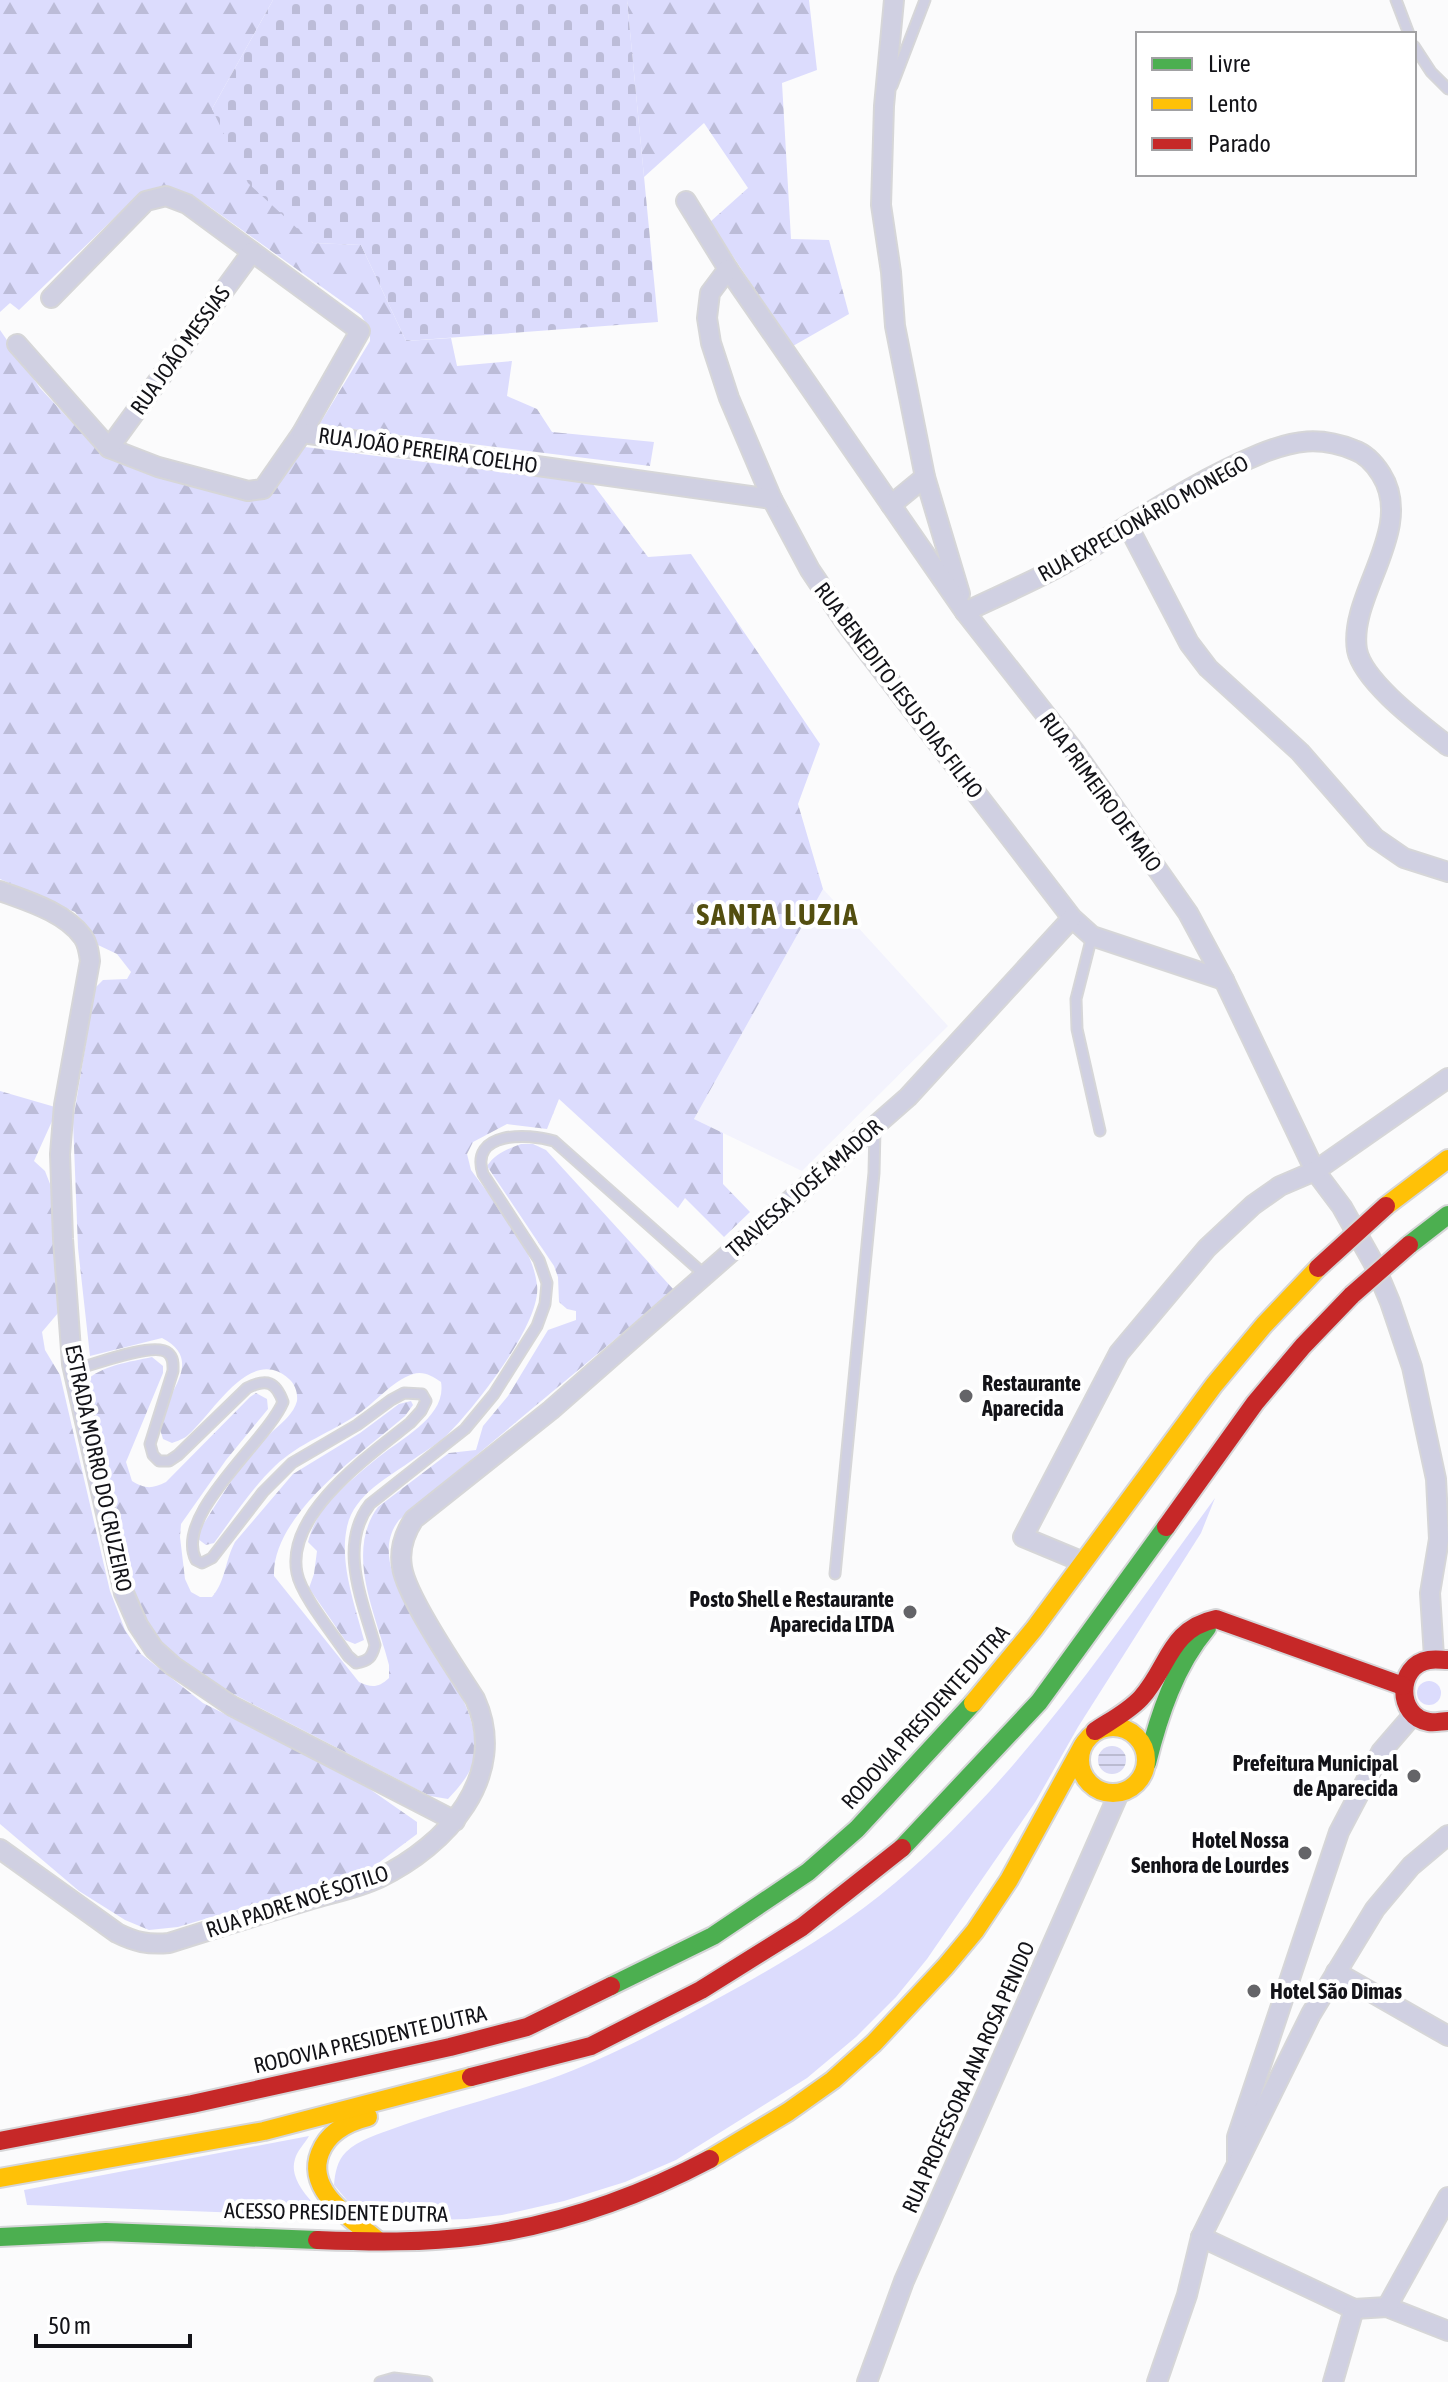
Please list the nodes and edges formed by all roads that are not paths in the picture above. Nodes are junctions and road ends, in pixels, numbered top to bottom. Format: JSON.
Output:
{"nodes":[{"id":1,"x":894,"y":0,"type":"edge"},
{"id":2,"x":925,"y":0,"type":"edge"},
{"id":3,"x":1396,"y":0,"type":"edge"},
{"id":4,"x":1408,"y":32,"type":"edge"},
{"id":5,"x":1416,"y":49,"type":"edge"},
{"id":6,"x":1448,"y":89,"type":"edge"},
{"id":7,"x":884,"y":106,"type":"junction"},
{"id":8,"x":686,"y":201,"type":"dead end"},
{"id":9,"x":252,"y":252,"type":"junction"},
{"id":10,"x":728,"y":269,"type":"junction"},
{"id":11,"x":51,"y":298,"type":"dead end"},
{"id":12,"x":17,"y":344,"type":"dead end"},
{"id":13,"x":302,"y":433,"type":"junction"},
{"id":14,"x":109,"y":448,"type":"junction"},
{"id":15,"x":925,"y":477,"type":"junction"},
{"id":16,"x":772,"y":499,"type":"junction"},
{"id":17,"x":891,"y":505,"type":"junction"},
{"id":18,"x":1128,"y":526,"type":"junction"},
{"id":19,"x":965,"y":612,"type":"junction"},
{"id":20,"x":1448,"y":746,"type":"edge"},
{"id":21,"x":1448,"y":872,"type":"edge"},
{"id":22,"x":0,"y":891,"type":"edge"},
{"id":23,"x":1072,"y":918,"type":"junction"},
{"id":24,"x":1092,"y":936,"type":"junction"},
{"id":25,"x":1224,"y":980,"type":"junction"},
{"id":26,"x":1448,"y":1078,"type":"edge"},
{"id":27,"x":875,"y":1127,"type":"junction"},
{"id":28,"x":1100,"y":1131,"type":"dead end"},
{"id":29,"x":1448,"y":1159,"type":"edge"},
{"id":30,"x":1315,"y":1171,"type":"junction"},
{"id":31,"x":1448,"y":1215,"type":"edge"},
{"id":32,"x":705,"y":1275,"type":"junction"},
{"id":33,"x":74,"y":1370,"type":"junction"},
{"id":34,"x":401,"y":1552,"type":"joint"},
{"id":35,"x":1083,"y":1562,"type":"junction"},
{"id":36,"x":835,"y":1574,"type":"dead end"},
{"id":37,"x":1216,"y":1619,"type":"junction"},
{"id":38,"x":1441,"y":1659,"type":"edge"},
{"id":39,"x":1403,"y":1686,"type":"junction"},
{"id":40,"x":1413,"y":1715,"type":"junction"},
{"id":41,"x":1448,"y":1721,"type":"edge"},
{"id":42,"x":1089,"y":1738,"type":"junction"},
{"id":43,"x":1146,"y":1766,"type":"junction"},
{"id":44,"x":1115,"y":1793,"type":"junction"},
{"id":45,"x":455,"y":1821,"type":"junction"},
{"id":46,"x":1041,"y":1827,"type":"junction"},
{"id":47,"x":1448,"y":1835,"type":"edge"},
{"id":48,"x":0,"y":1849,"type":"edge"},
{"id":49,"x":1336,"y":1972,"type":"junction"},
{"id":50,"x":1448,"y":2036,"type":"edge"},
{"id":51,"x":501,"y":2071,"type":"junction"},
{"id":52,"x":0,"y":2141,"type":"edge"},
{"id":53,"x":1237,"y":2160,"type":"junction"},
{"id":54,"x":0,"y":2178,"type":"edge"},
{"id":55,"x":1448,"y":2197,"type":"edge"},
{"id":56,"x":0,"y":2237,"type":"edge"},
{"id":57,"x":1201,"y":2237,"type":"junction"},
{"id":58,"x":377,"y":2240,"type":"junction"},
{"id":59,"x":1387,"y":2307,"type":"junction"},
{"id":60,"x":1354,"y":2309,"type":"junction"},
{"id":61,"x":1448,"y":2331,"type":"edge"},
{"id":62,"x":380,"y":2382,"type":"edge"},
{"id":63,"x":427,"y":2382,"type":"edge"},
{"id":64,"x":867,"y":2382,"type":"edge"},
{"id":65,"x":1157,"y":2382,"type":"edge"},
{"id":66,"x":1333,"y":2382,"type":"edge"}],
"edges":[{"from":1,"to":7,"type":"street"},
{"from":2,"to":7,"type":"lane"},
{"from":3,"to":4,"type":"lane"},
{"from":5,"to":6,"type":"lane"},
{"from":7,"to":15,"type":"street"},
{"from":8,"to":10,"type":"street"},
{"from":9,"to":11,"type":"street","name":"RUA JOÃO PEREIRA COELHO"},
{"from":9,"to":13,"type":"street","name":"RUA JOÃO PEREIRA COELHO"},
{"from":9,"to":14,"type":"street","name":"RUA JOÃO MESSIAS"},
{"from":10,"to":16,"type":"street","name":"RUA BENEDITO JESUS DIAS FILHO"},
{"from":10,"to":17,"type":"street"},
{"from":12,"to":14,"type":"street"},
{"from":13,"to":14,"type":"street"},
{"from":13,"to":16,"type":"street","name":"RUA JOÃO PEREIRA COELHO"},
{"from":15,"to":17,"type":"street"},
{"from":15,"to":19,"type":"street"},
{"from":16,"to":23,"type":"street","name":"RUA BENEDITO JESUS DIAS FILHO"},
{"from":17,"to":19,"type":"street"},
{"from":18,"to":19,"type":"street","name":"RUA EXPECIONÁRIO MONEGO"},
{"from":18,"to":20,"type":"street","name":"RUA EXPECIONÁRIO MONEGO"},
{"from":18,"to":21,"type":"street"},
{"from":19,"to":25,"type":"street","name":"RUA PRIMEIRO DE MAIO"},
{"from":22,"to":33,"type":"street","name":"ESTRADA MORRO DO CRUZEIRO"},
{"from":23,"to":24,"type":"street"},
{"from":23,"to":27,"type":"street","name":"TRAVESSA JOSÉ AMADOR"},
{"from":24,"to":25,"type":"street"},
{"from":24,"to":28,"type":"lane"},
{"from":25,"to":30,"type":"street","name":"RUA PRIMEIRO DE MAIO"},
{"from":26,"to":30,"type":"street"},
{"from":27,"to":32,"type":"street","name":"TRAVESSA JOSÉ AMADOR"},
{"from":27,"to":36,"type":"lane"},
{"from":29,"to":35,"type":"main road","name":"RODOVIA PRESIDENTE DUTRA","bridge":true},
{"from":30,"to":35,"type":"street"},
{"from":30,"to":38,"type":"street","name":"RUA PRIMEIRO DE MAIO"},
{"from":31,"to":51,"type":"main road","bridge":true},
{"from":32,"to":33,"type":"lane"},
{"from":32,"to":34,"type":"street","name":"TRAVESSA JOSÉ AMADOR"},
{"from":33,"to":45,"type":"street","name":"ESTRADA MORRO DO CRUZEIRO"},
{"from":34,"to":45,"type":"street","name":"RUA PADRE NOÉ SOTILO"},
{"from":35,"to":52,"type":"main road","name":"RODOVIA PRESIDENTE DUTRA"},
{"from":37,"to":39,"type":"main road"},
{"from":37,"to":42,"type":"main road"},
{"from":37,"to":43,"type":"main road"},
{"from":38,"to":39,"type":"main road"},
{"from":39,"to":40,"type":"main road"},
{"from":40,"to":41,"type":"main road"},
{"from":40,"to":53,"type":"street"},
{"from":42,"to":43,"type":"main road"},
{"from":42,"to":44,"type":"main road"},
{"from":42,"to":46,"type":"main road"},
{"from":43,"to":44,"type":"main road","name":"RUA PROFESSORA ANA ROSA PENIDO"},
{"from":44,"to":46,"type":"main road"},
{"from":44,"to":64,"type":"street","name":"RUA PROFESSORA ANA ROSA PENIDO"},
{"from":45,"to":48,"type":"street","name":"RUA PADRE NOÉ SOTILO"},
{"from":46,"to":58,"type":"main road","name":"ACESSO PRESIDENTE DUTRA"},
{"from":47,"to":49,"type":"street"},
{"from":49,"to":50,"type":"street"},
{"from":49,"to":53,"type":"street"},
{"from":51,"to":54,"type":"main road"},
{"from":51,"to":58,"type":"main road"},
{"from":53,"to":57,"type":"street"},
{"from":55,"to":59,"type":"street"},
{"from":56,"to":58,"type":"main road","name":"ACESSO PRESIDENTE DUTRA"},
{"from":57,"to":60,"type":"street"},
{"from":57,"to":65,"type":"street"},
{"from":59,"to":60,"type":"street"},
{"from":59,"to":61,"type":"street"},
{"from":60,"to":66,"type":"street"},
{"from":62,"to":63,"type":"lane"}]}
